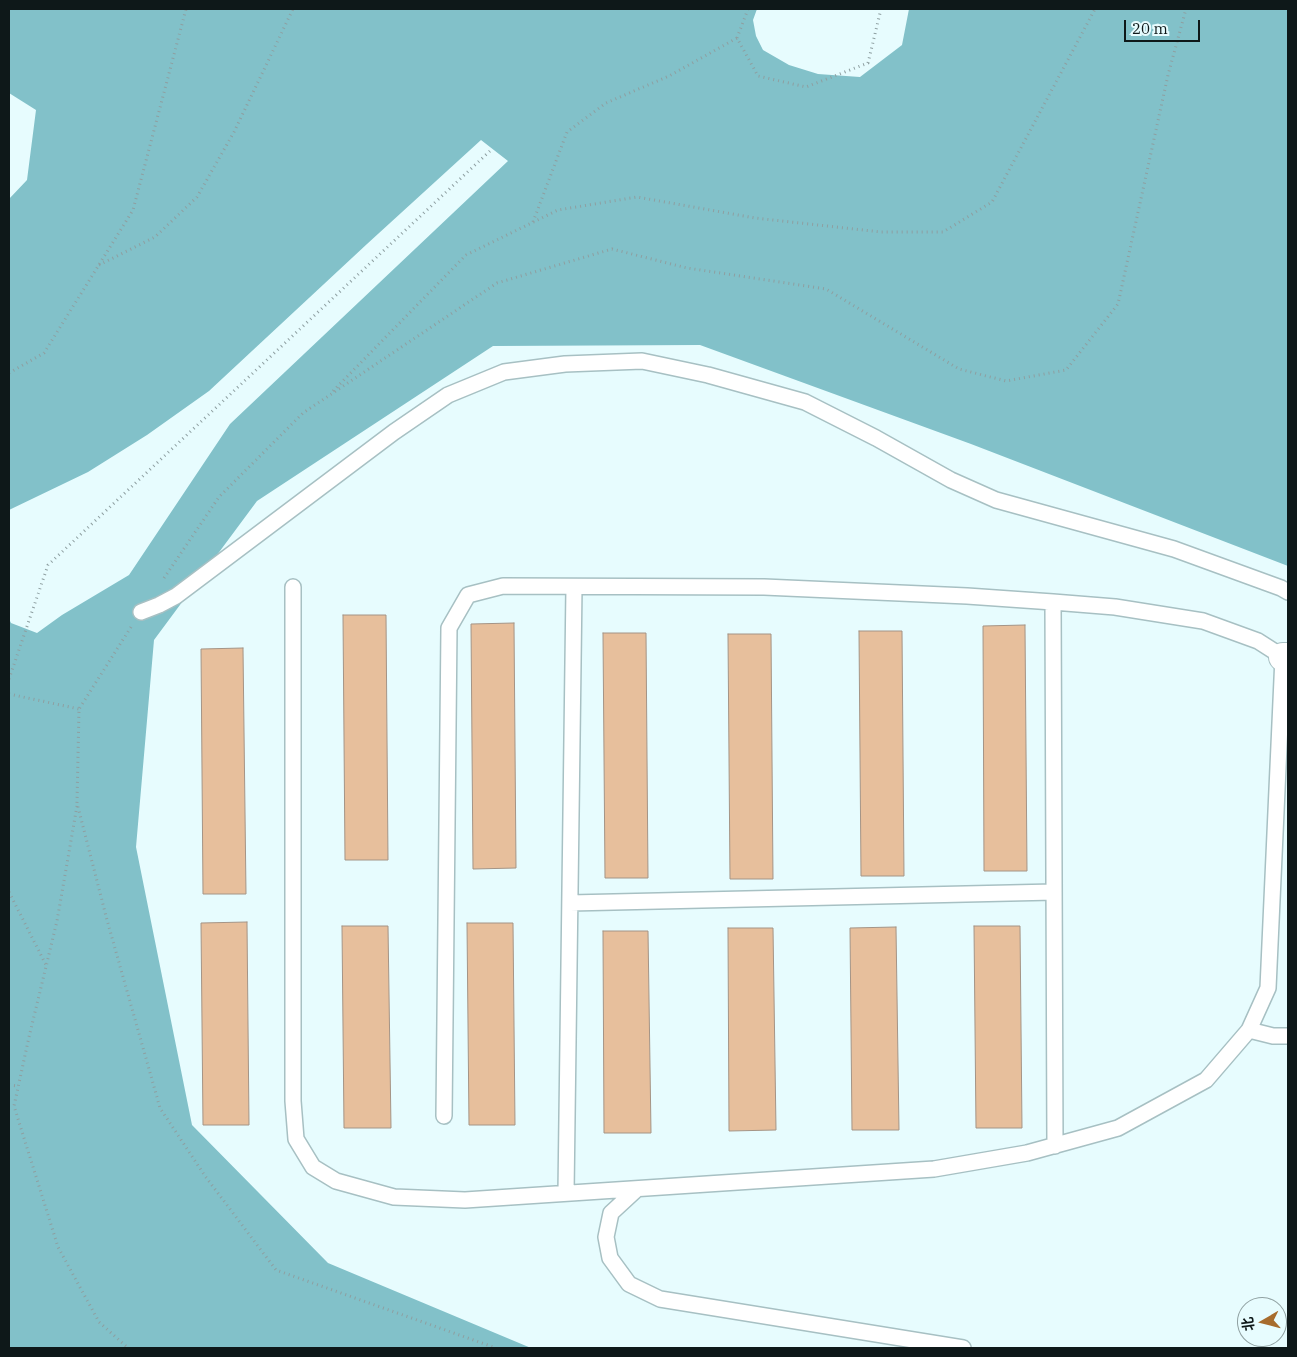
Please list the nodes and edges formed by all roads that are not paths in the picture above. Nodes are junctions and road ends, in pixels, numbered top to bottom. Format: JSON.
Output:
{"nodes":[{"id":1,"x":293,"y":587,"type":"dead end"},
{"id":2,"x":574,"y":587,"type":"junction"},
{"id":3,"x":1288,"y":592,"type":"edge"},
{"id":4,"x":1053,"y":602,"type":"junction"},
{"id":5,"x":141,"y":612,"type":"dead end"},
{"id":6,"x":1286,"y":657,"type":"edge"},
{"id":7,"x":1054,"y":892,"type":"junction"},
{"id":8,"x":570,"y":903,"type":"junction"},
{"id":9,"x":1249,"y":1030,"type":"junction"},
{"id":10,"x":1288,"y":1036,"type":"edge"},
{"id":11,"x":444,"y":1116,"type":"dead end"},
{"id":12,"x":1055,"y":1146,"type":"junction"},
{"id":13,"x":637,"y":1189,"type":"junction"},
{"id":14,"x":566,"y":1194,"type":"junction"},
{"id":15,"x":964,"y":1348,"type":"edge"}],
"edges":[{"from":1,"to":14,"type":"lane"},
{"from":2,"to":4,"type":"lane"},
{"from":2,"to":8,"type":"lane"},
{"from":2,"to":11,"type":"lane"},
{"from":3,"to":5,"type":"lane"},
{"from":4,"to":6,"type":"lane"},
{"from":4,"to":7,"type":"lane"},
{"from":6,"to":9,"type":"lane"},
{"from":7,"to":8,"type":"lane"},
{"from":7,"to":12,"type":"lane"},
{"from":8,"to":14,"type":"lane"},
{"from":9,"to":10,"type":"lane"},
{"from":9,"to":12,"type":"lane"},
{"from":12,"to":13,"type":"lane"},
{"from":13,"to":14,"type":"lane"},
{"from":13,"to":15,"type":"lane"}]}
